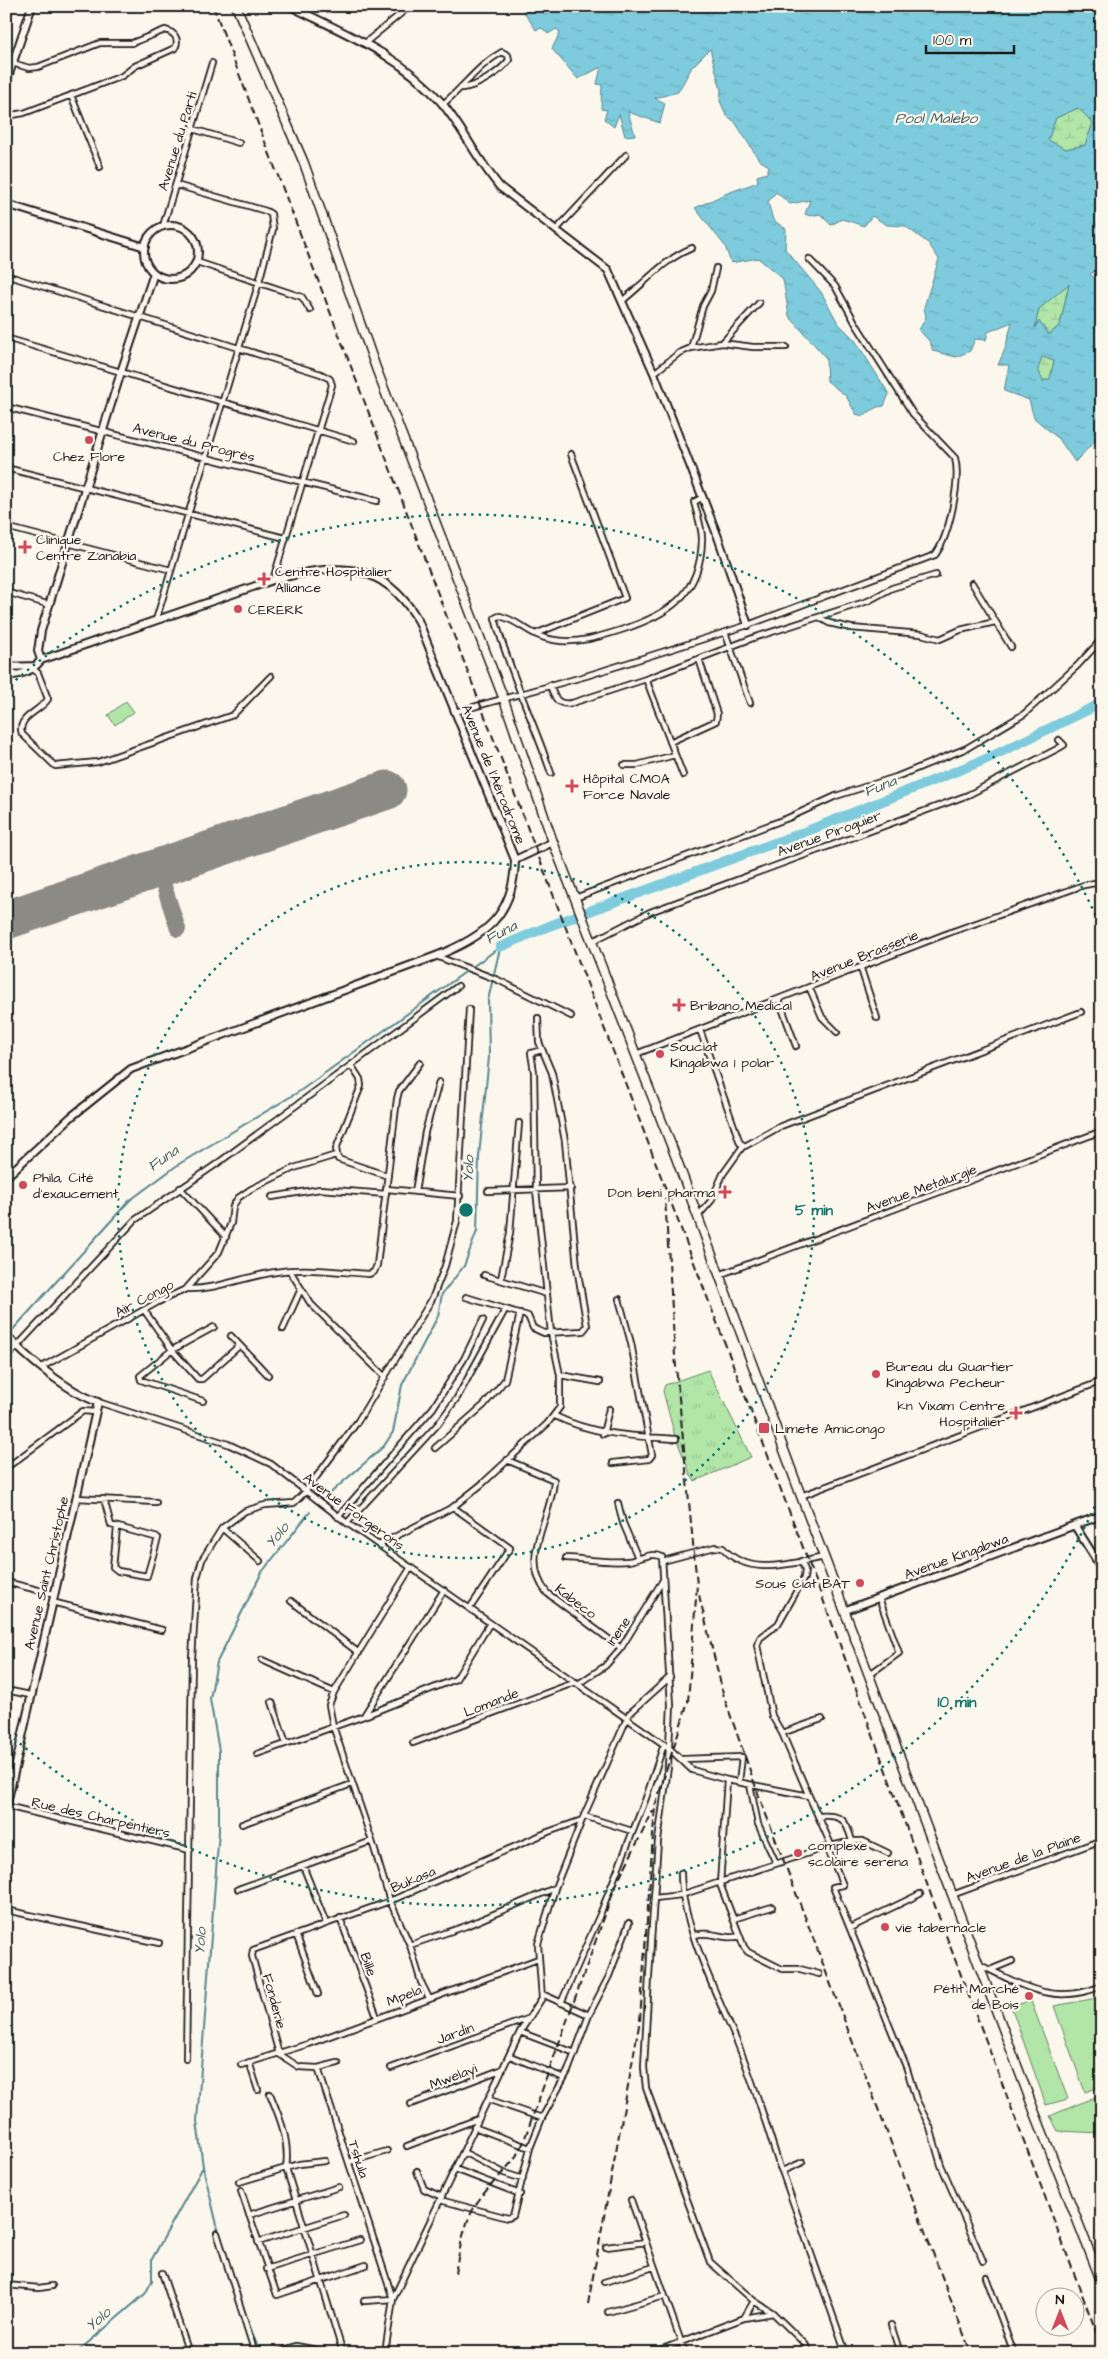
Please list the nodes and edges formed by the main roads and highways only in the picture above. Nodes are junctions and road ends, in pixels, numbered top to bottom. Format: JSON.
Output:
{"nodes":[{"id":1,"x":236,"y":6,"type":"edge"},
{"id":2,"x":1102,"y":2283,"type":"edge"}],
"edges":[{"from":1,"to":2,"type":"main road"}]}
